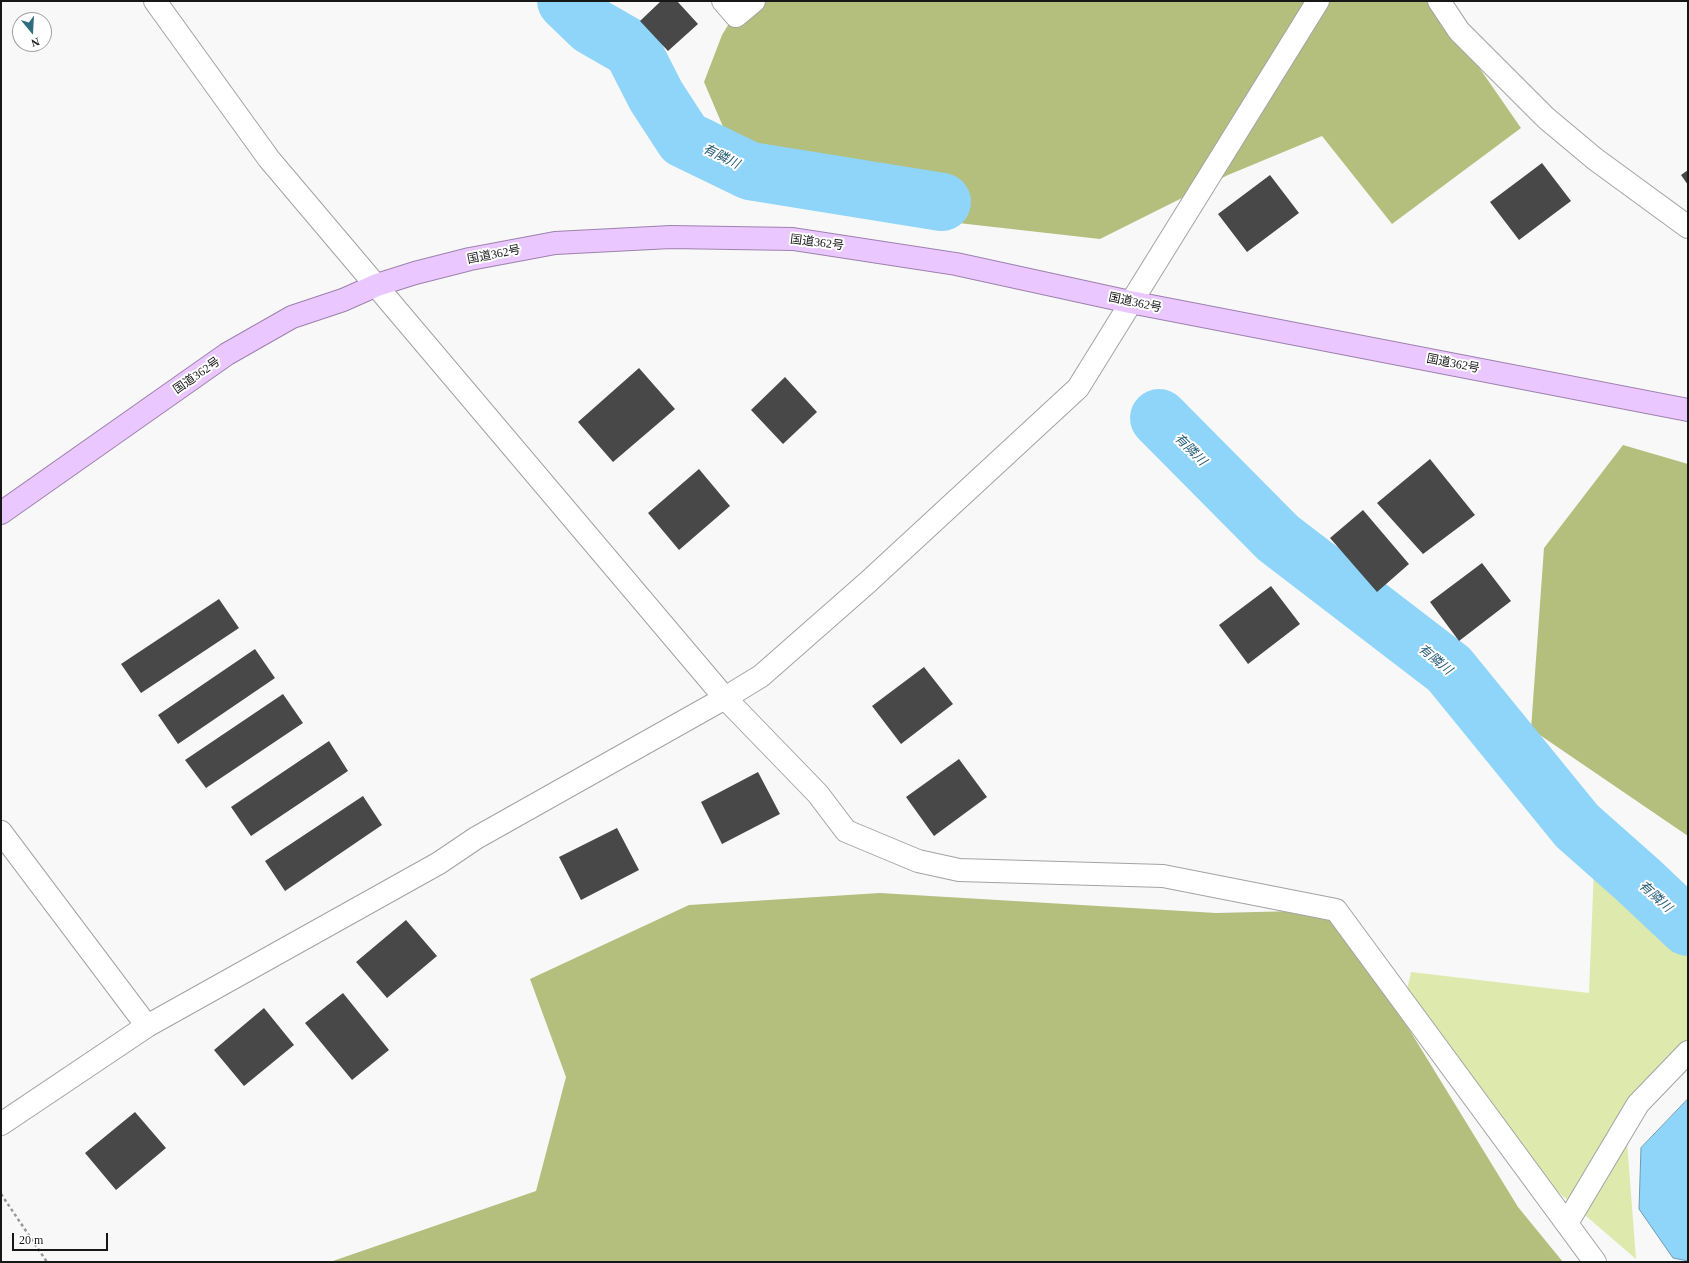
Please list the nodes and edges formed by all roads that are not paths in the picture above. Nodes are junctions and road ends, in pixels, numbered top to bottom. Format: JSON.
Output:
{"nodes":[{"id":1,"x":155,"y":1,"type":"edge"},
{"id":2,"x":723,"y":1,"type":"edge"},
{"id":3,"x":754,"y":1,"type":"edge"},
{"id":4,"x":1318,"y":1,"type":"edge"},
{"id":5,"x":1439,"y":1,"type":"edge"},
{"id":6,"x":1688,"y":227,"type":"edge"},
{"id":7,"x":377,"y":285,"type":"junction"},
{"id":8,"x":1130,"y":302,"type":"junction"},
{"id":9,"x":1688,"y":410,"type":"edge"},
{"id":10,"x":1,"y":514,"type":"edge"},
{"id":11,"x":725,"y":698,"type":"junction"},
{"id":12,"x":1,"y":832,"type":"edge"},
{"id":13,"x":147,"y":1026,"type":"junction"},
{"id":14,"x":1682,"y":1059,"type":"edge"},
{"id":15,"x":1,"y":1124,"type":"edge"},
{"id":16,"x":1567,"y":1223,"type":"junction"},
{"id":17,"x":1595,"y":1262,"type":"edge"}],
"edges":[{"from":1,"to":7,"type":"street"},
{"from":2,"to":3,"type":"street"},
{"from":4,"to":8,"type":"street"},
{"from":5,"to":6,"type":"street"},
{"from":7,"to":8,"type":"highway","name":"国道362号"},
{"from":7,"to":10,"type":"highway","name":"国道362号"},
{"from":7,"to":11,"type":"street"},
{"from":8,"to":9,"type":"highway","name":"国道362号"},
{"from":8,"to":11,"type":"street"},
{"from":11,"to":13,"type":"street"},
{"from":11,"to":16,"type":"street"},
{"from":12,"to":13,"type":"street"},
{"from":13,"to":15,"type":"street"},
{"from":14,"to":16,"type":"street"},
{"from":16,"to":17,"type":"street"}]}
